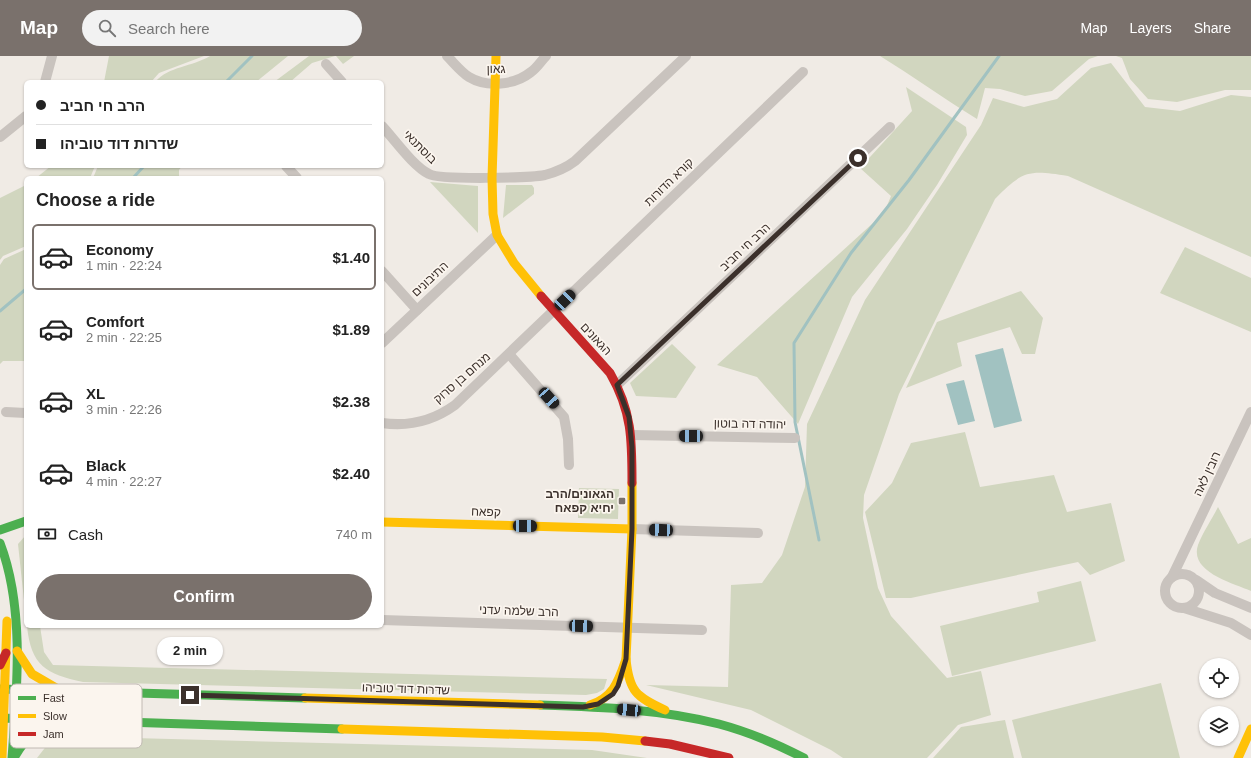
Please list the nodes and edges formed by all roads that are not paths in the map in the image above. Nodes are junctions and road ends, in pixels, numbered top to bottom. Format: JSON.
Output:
{"nodes":[{"id":1,"x":52,"y":56,"type":"edge"},
{"id":2,"x":447,"y":56,"type":"edge"},
{"id":3,"x":496,"y":56,"type":"edge"},
{"id":4,"x":546,"y":56,"type":"edge"},
{"id":5,"x":686,"y":56,"type":"edge"},
{"id":6,"x":326,"y":64,"type":"dead end"},
{"id":7,"x":803,"y":72,"type":"dead end"},
{"id":8,"x":46,"y":80,"type":"edge"},
{"id":9,"x":340,"y":80,"type":"edge"},
{"id":10,"x":495,"y":84,"type":"junction"},
{"id":11,"x":24,"y":118,"type":"edge"},
{"id":12,"x":890,"y":127,"type":"dead end"},
{"id":13,"x":384,"y":128,"type":"edge"},
{"id":14,"x":0,"y":137,"type":"edge"},
{"id":15,"x":288,"y":168,"type":"edge"},
{"id":16,"x":295,"y":176,"type":"edge"},
{"id":17,"x":492,"y":178,"type":"junction"},
{"id":18,"x":497,"y":235,"type":"junction"},
{"id":19,"x":384,"y":273,"type":"edge"},
{"id":20,"x":417,"y":310,"type":"junction"},
{"id":21,"x":554,"y":311,"type":"junction"},
{"id":22,"x":384,"y":341,"type":"edge"},
{"id":23,"x":509,"y":354,"type":"junction"},
{"id":24,"x":617,"y":385,"type":"junction"},
{"id":25,"x":6,"y":412,"type":"dead end"},
{"id":26,"x":1251,"y":412,"type":"edge"},
{"id":27,"x":24,"y":413,"type":"edge"},
{"id":28,"x":384,"y":423,"type":"edge"},
{"id":29,"x":632,"y":435,"type":"junction"},
{"id":30,"x":795,"y":438,"type":"dead end"},
{"id":31,"x":569,"y":465,"type":"dead end"},
{"id":32,"x":24,"y":522,"type":"edge"},
{"id":33,"x":384,"y":522,"type":"edge"},
{"id":34,"x":632,"y":529,"type":"junction"},
{"id":35,"x":0,"y":530,"type":"edge"},
{"id":36,"x":758,"y":533,"type":"dead end"},
{"id":37,"x":0,"y":543,"type":"edge"},
{"id":38,"x":1187,"y":548,"type":"junction"},
{"id":39,"x":1172,"y":577,"type":"junction"},
{"id":40,"x":1195,"y":578,"type":"junction"},
{"id":41,"x":11,"y":586,"type":"junction"},
{"id":42,"x":1184,"y":608,"type":"junction"},
{"id":43,"x":1251,"y":608,"type":"edge"},
{"id":44,"x":384,"y":620,"type":"edge"},
{"id":45,"x":627,"y":628,"type":"junction"},
{"id":46,"x":702,"y":630,"type":"dead end"},
{"id":47,"x":1251,"y":634,"type":"edge"},
{"id":48,"x":17,"y":651,"type":"junction"},
{"id":49,"x":6,"y":653,"type":"junction"},
{"id":50,"x":626,"y":659,"type":"junction"},
{"id":51,"x":0,"y":665,"type":"edge"},
{"id":52,"x":17,"y":684,"type":"edge"},
{"id":53,"x":48,"y":684,"type":"edge"},
{"id":54,"x":2,"y":689,"type":"edge"},
{"id":55,"x":142,"y":693,"type":"edge"},
{"id":56,"x":583,"y":707,"type":"junction"},
{"id":57,"x":675,"y":715,"type":"junction"},
{"id":58,"x":1,"y":718,"type":"edge"},
{"id":59,"x":142,"y":722,"type":"edge"},
{"id":60,"x":1251,"y":729,"type":"edge"},
{"id":61,"x":14,"y":748,"type":"edge"},
{"id":62,"x":19,"y":748,"type":"edge"},
{"id":63,"x":2,"y":758,"type":"edge"},
{"id":64,"x":13,"y":758,"type":"edge"},
{"id":65,"x":730,"y":758,"type":"edge"},
{"id":66,"x":804,"y":758,"type":"edge"},
{"id":67,"x":1238,"y":758,"type":"edge"}],
"edges":[{"from":1,"to":8,"type":"street"},
{"from":2,"to":10,"type":"street","name":"גאון"},
{"from":3,"to":10,"type":"main road","name":"הגאונים"},
{"from":4,"to":10,"type":"street","name":"גאון"},
{"from":5,"to":17,"type":"street"},
{"from":6,"to":9,"type":"street"},
{"from":7,"to":21,"type":"street","name":"קורא הדורות"},
{"from":10,"to":17,"type":"main road","name":"הגאונים"},
{"from":11,"to":14,"type":"street"},
{"from":12,"to":24,"type":"street","name":"הרב חי חביב"},
{"from":13,"to":17,"type":"street","name":"בוסתנאי"},
{"from":15,"to":16,"type":"street"},
{"from":17,"to":18,"type":"main road","name":"הגאונים"},
{"from":18,"to":20,"type":"street","name":"התיבונים"},
{"from":18,"to":21,"type":"main road","name":"הגאונים"},
{"from":19,"to":20,"type":"street"},
{"from":20,"to":22,"type":"street","name":"התיבונים"},
{"from":21,"to":23,"type":"street","name":"מנחם בן סרוק"},
{"from":21,"to":24,"type":"main road","name":"הגאונים"},
{"from":23,"to":28,"type":"street","name":"מנחם בן סרוק"},
{"from":23,"to":31,"type":"street","name":"מנחם בן סרוק"},
{"from":24,"to":29,"type":"main road","name":"הגאונים"},
{"from":25,"to":27,"type":"street"},
{"from":26,"to":38,"type":"street","name":"רובין לאה"},
{"from":29,"to":30,"type":"street","name":"יהודה דה בוטון"},
{"from":29,"to":34,"type":"main road","name":"הגאונים"},
{"from":32,"to":35,"type":"main road"},
{"from":33,"to":34,"type":"main road","name":"קפאח"},
{"from":34,"to":36,"type":"street","name":"קפאח"},
{"from":34,"to":45,"type":"main road","name":"הגאונים"},
{"from":37,"to":41,"type":"main road"},
{"from":38,"to":39,"type":"street","name":"רובין לאה"},
{"from":38,"to":40,"type":"street","name":"רובין לאה"},
{"from":39,"to":40,"type":"street"},
{"from":39,"to":42,"type":"street"},
{"from":40,"to":42,"type":"street"},
{"from":40,"to":43,"type":"street"},
{"from":41,"to":48,"type":"main road"},
{"from":41,"to":49,"type":"main road"},
{"from":42,"to":47,"type":"street"},
{"from":44,"to":45,"type":"street","name":"הרב שלמה עדני"},
{"from":45,"to":46,"type":"street","name":"הרב שלמה עדני"},
{"from":45,"to":50,"type":"main road","name":"הגאונים"},
{"from":48,"to":52,"type":"main road"},
{"from":48,"to":53,"type":"main road"},
{"from":49,"to":51,"type":"main road"},
{"from":49,"to":54,"type":"main road"},
{"from":50,"to":56,"type":"main road"},
{"from":50,"to":57,"type":"main road"},
{"from":54,"to":58,"type":"main road"},
{"from":55,"to":56,"type":"main road","name":"שדרות דוד טוביהו"},
{"from":56,"to":57,"type":"main road","name":"שדרות דוד טוביהו"},
{"from":57,"to":66,"type":"main road","name":"שדרות דוד טוביהו"},
{"from":58,"to":63,"type":"main road"},
{"from":59,"to":65,"type":"main road"},
{"from":60,"to":67,"type":"main road"},
{"from":61,"to":64,"type":"main road"},
{"from":62,"to":64,"type":"main road"}]}
